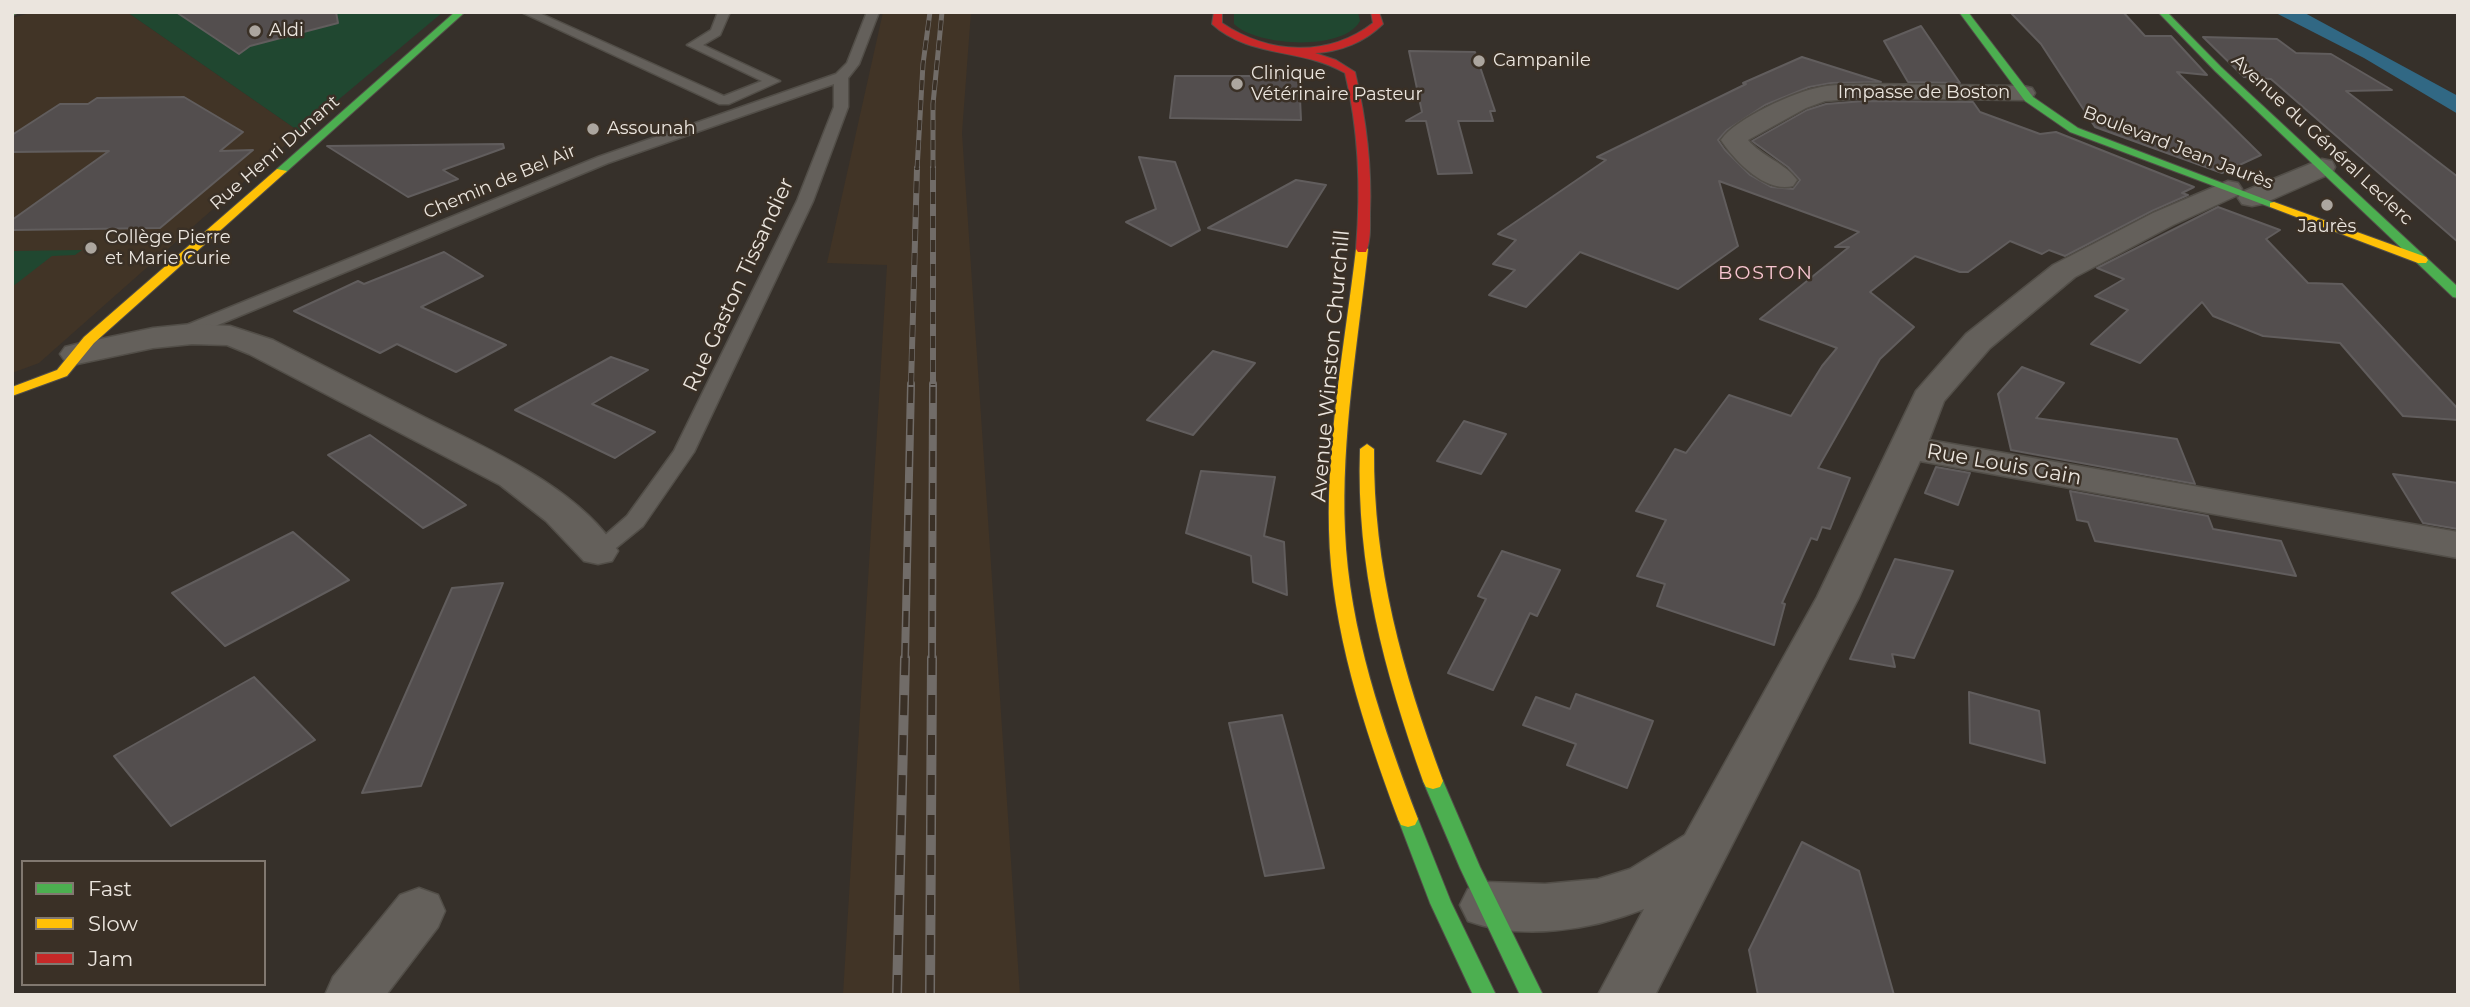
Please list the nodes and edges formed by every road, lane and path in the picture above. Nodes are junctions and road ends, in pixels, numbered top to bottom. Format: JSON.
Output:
{"nodes":[{"id":1,"x":461,"y":12,"type":"edge"},
{"id":2,"x":724,"y":12,"type":"edge"},
{"id":3,"x":873,"y":12,"type":"edge"},
{"id":4,"x":1375,"y":12,"type":"edge"},
{"id":5,"x":1963,"y":12,"type":"edge"},
{"id":6,"x":2162,"y":12,"type":"edge"},
{"id":7,"x":533,"y":13,"type":"edge"},
{"id":8,"x":1215,"y":13,"type":"edge"},
{"id":9,"x":1294,"y":50,"type":"junction"},
{"id":10,"x":841,"y":77,"type":"junction"},
{"id":11,"x":2022,"y":93,"type":"junction"},
{"id":12,"x":2322,"y":167,"type":"junction"},
{"id":13,"x":1783,"y":180,"type":"dead end"},
{"id":14,"x":2240,"y":193,"type":"junction"},
{"id":15,"x":2422,"y":260,"type":"junction"},
{"id":16,"x":2458,"y":294,"type":"edge"},
{"id":17,"x":178,"y":335,"type":"junction"},
{"id":18,"x":77,"y":354,"type":"junction"},
{"id":19,"x":12,"y":391,"type":"edge"},
{"id":20,"x":1369,"y":428,"type":"dead end"},
{"id":21,"x":1908,"y":448,"type":"junction"},
{"id":22,"x":2458,"y":545,"type":"edge"},
{"id":23,"x":598,"y":551,"type":"joint"},
{"id":24,"x":1704,"y":846,"type":"junction"},
{"id":25,"x":1486,"y":905,"type":"junction"},
{"id":26,"x":419,"y":911,"type":"dead end"},
{"id":27,"x":353,"y":995,"type":"edge"},
{"id":28,"x":1485,"y":995,"type":"edge"},
{"id":29,"x":1532,"y":995,"type":"edge"},
{"id":30,"x":1626,"y":995,"type":"edge"}],
"edges":[{"from":1,"to":18,"type":"main road","name":"Rue Henri Dunant"},
{"from":2,"to":7,"type":"lane"},
{"from":3,"to":10,"type":"lane","name":"Rue Gaston Tissandier"},
{"from":4,"to":9,"type":"main road"},
{"from":5,"to":11,"type":"main road","name":"Boulevard Jean Jaurès"},
{"from":6,"to":12,"type":"main road","name":"Avenue du Général Leclerc"},
{"from":8,"to":9,"type":"main road"},
{"from":9,"to":28,"type":"main road","name":"Avenue Winston Churchill"},
{"from":10,"to":17,"type":"lane","name":"Chemin de Bel Air"},
{"from":10,"to":23,"type":"lane","name":"Rue Gaston Tissandier"},
{"from":11,"to":13,"type":"street","name":"Impasse de Boston"},
{"from":11,"to":14,"type":"main road","name":"Boulevard Jean Jaurès"},
{"from":12,"to":14,"type":"street"},
{"from":12,"to":15,"type":"main road","name":"Avenue du Général Leclerc"},
{"from":14,"to":15,"type":"main road","name":"Boulevard Jean Jaurès"},
{"from":14,"to":21,"type":"street"},
{"from":15,"to":16,"type":"main road","name":"Avenue du Général Leclerc"},
{"from":17,"to":18,"type":"street"},
{"from":17,"to":23,"type":"street"},
{"from":18,"to":19,"type":"main road","name":"Rue Henri Dunant"},
{"from":20,"to":25,"type":"main road","name":"Avenue Winston Churchill"},
{"from":21,"to":22,"type":"street","name":"Rue Louis Gain"},
{"from":21,"to":24,"type":"street","name":"Rue Louis Gain"},
{"from":24,"to":25,"type":"street","name":"Rue Louis Gain"},
{"from":24,"to":30,"type":"street","name":"Rue Louis Gain"},
{"from":25,"to":29,"type":"main road","name":"Avenue Winston Churchill"},
{"from":26,"to":27,"type":"street"}]}
